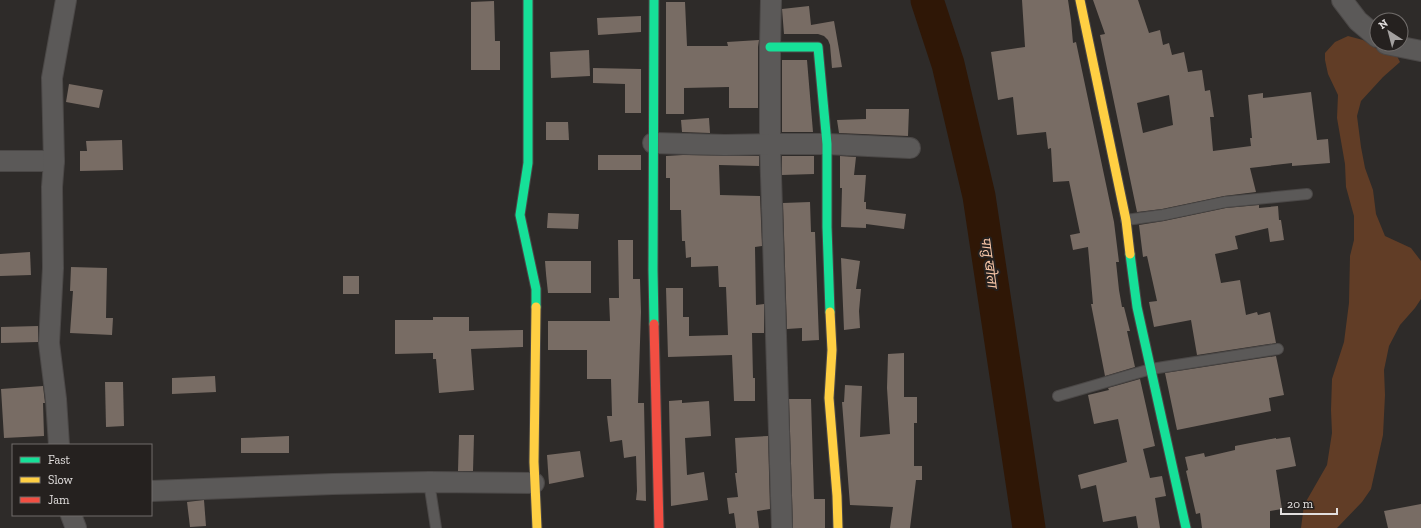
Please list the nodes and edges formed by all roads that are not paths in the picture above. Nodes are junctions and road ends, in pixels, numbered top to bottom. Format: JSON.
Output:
{"nodes":[{"id":1,"x":66,"y":0,"type":"edge"},
{"id":2,"x":528,"y":0,"type":"edge"},
{"id":3,"x":654,"y":0,"type":"edge"},
{"id":4,"x":771,"y":0,"type":"edge"},
{"id":5,"x":1080,"y":0,"type":"edge"},
{"id":6,"x":1342,"y":0,"type":"edge"},
{"id":7,"x":1369,"y":30,"type":"edge"},
{"id":8,"x":770,"y":47,"type":"junction"},
{"id":9,"x":1409,"y":48,"type":"edge"},
{"id":10,"x":1421,"y":50,"type":"edge"},
{"id":11,"x":653,"y":143,"type":"junction"},
{"id":12,"x":770,"y":144,"type":"junction"},
{"id":13,"x":828,"y":144,"type":"junction"},
{"id":14,"x":910,"y":148,"type":"dead end"},
{"id":15,"x":0,"y":161,"type":"edge"},
{"id":16,"x":54,"y":162,"type":"junction"},
{"id":17,"x":1307,"y":194,"type":"dead end"},
{"id":18,"x":1126,"y":220,"type":"junction"},
{"id":19,"x":1278,"y":349,"type":"dead end"},
{"id":20,"x":1151,"y":369,"type":"junction"},
{"id":21,"x":1058,"y":396,"type":"dead end"},
{"id":22,"x":59,"y":444,"type":"edge"},
{"id":23,"x":429,"y":482,"type":"junction"},
{"id":24,"x":534,"y":483,"type":"junction"},
{"id":25,"x":152,"y":491,"type":"edge"},
{"id":26,"x":70,"y":516,"type":"edge"},
{"id":27,"x":76,"y":528,"type":"edge"},
{"id":28,"x":436,"y":528,"type":"edge"},
{"id":29,"x":537,"y":528,"type":"edge"},
{"id":30,"x":660,"y":528,"type":"edge"},
{"id":31,"x":782,"y":528,"type":"edge"},
{"id":32,"x":838,"y":528,"type":"edge"},
{"id":33,"x":1186,"y":528,"type":"edge"}],
"edges":[{"from":1,"to":16,"type":"street"},
{"from":2,"to":24,"type":"street"},
{"from":3,"to":11,"type":"street"},
{"from":4,"to":8,"type":"street"},
{"from":5,"to":18,"type":"street"},
{"from":6,"to":7,"type":"street"},
{"from":8,"to":12,"type":"street"},
{"from":8,"to":13,"type":"street"},
{"from":9,"to":10,"type":"street"},
{"from":11,"to":12,"type":"street"},
{"from":11,"to":30,"type":"street"},
{"from":12,"to":13,"type":"street"},
{"from":12,"to":31,"type":"street"},
{"from":13,"to":14,"type":"street"},
{"from":13,"to":32,"type":"street"},
{"from":15,"to":16,"type":"street"},
{"from":16,"to":22,"type":"street"},
{"from":17,"to":18,"type":"lane"},
{"from":18,"to":20,"type":"street"},
{"from":19,"to":20,"type":"lane"},
{"from":20,"to":21,"type":"lane"},
{"from":20,"to":33,"type":"street"},
{"from":23,"to":24,"type":"street"},
{"from":23,"to":25,"type":"street"},
{"from":23,"to":28,"type":"lane"},
{"from":24,"to":29,"type":"street"},
{"from":26,"to":27,"type":"street"}]}
